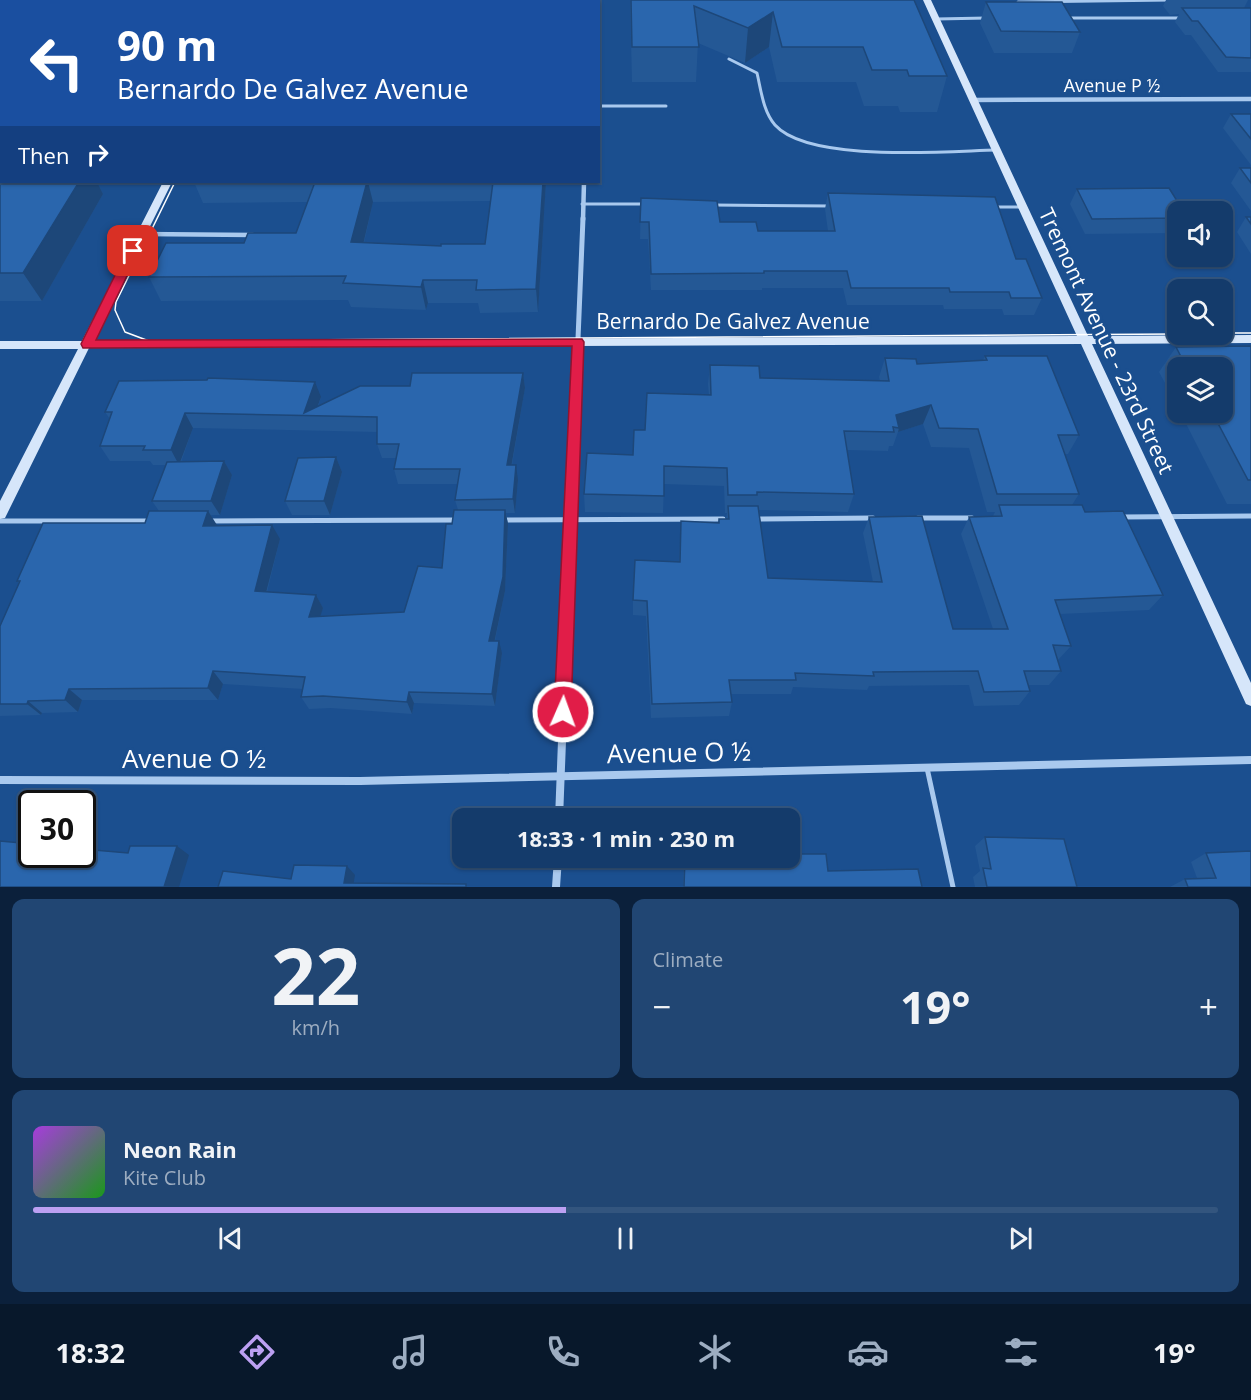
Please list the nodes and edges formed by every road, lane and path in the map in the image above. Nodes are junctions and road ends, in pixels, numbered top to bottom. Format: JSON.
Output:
{"nodes":[{"id":1,"x":927,"y":0,"type":"edge"},
{"id":2,"x":1136,"y":0,"type":"edge"},
{"id":3,"x":1178,"y":0,"type":"edge"},
{"id":4,"x":1049,"y":1,"type":"edge"},
{"id":5,"x":1017,"y":2,"type":"edge"},
{"id":6,"x":936,"y":18,"type":"junction"},
{"id":7,"x":994,"y":18,"type":"edge"},
{"id":8,"x":1064,"y":18,"type":"edge"},
{"id":9,"x":1192,"y":18,"type":"edge"},
{"id":10,"x":729,"y":60,"type":"dead end"},
{"id":11,"x":972,"y":99,"type":"junction"},
{"id":12,"x":1251,"y":99,"type":"edge"},
{"id":13,"x":600,"y":106,"type":"edge"},
{"id":14,"x":666,"y":106,"type":"dead end"},
{"id":15,"x":996,"y":150,"type":"junction"},
{"id":16,"x":166,"y":183,"type":"edge"},
{"id":17,"x":584,"y":183,"type":"edge"},
{"id":18,"x":582,"y":204,"type":"junction"},
{"id":19,"x":654,"y":204,"type":"edge"},
{"id":20,"x":701,"y":205,"type":"edge"},
{"id":21,"x":832,"y":206,"type":"edge"},
{"id":22,"x":987,"y":207,"type":"edge"},
{"id":23,"x":1022,"y":207,"type":"junction"},
{"id":24,"x":141,"y":234,"type":"junction"},
{"id":25,"x":257,"y":234,"type":"edge"},
{"id":26,"x":1251,"y":339,"type":"edge"},
{"id":27,"x":1084,"y":340,"type":"junction"},
{"id":28,"x":578,"y":342,"type":"junction"},
{"id":29,"x":87,"y":344,"type":"junction"},
{"id":30,"x":0,"y":345,"type":"edge"},
{"id":31,"x":0,"y":514,"type":"edge"},
{"id":32,"x":1251,"y":516,"type":"edge"},
{"id":33,"x":1119,"y":517,"type":"edge"},
{"id":34,"x":1166,"y":517,"type":"junction"},
{"id":35,"x":880,"y":518,"type":"edge"},
{"id":36,"x":916,"y":518,"type":"edge"},
{"id":37,"x":976,"y":518,"type":"edge"},
{"id":38,"x":725,"y":519,"type":"edge"},
{"id":39,"x":749,"y":519,"type":"edge"},
{"id":40,"x":463,"y":520,"type":"edge"},
{"id":41,"x":499,"y":520,"type":"edge"},
{"id":42,"x":570,"y":520,"type":"junction"},
{"id":43,"x":0,"y":521,"type":"edge"},
{"id":44,"x":154,"y":521,"type":"edge"},
{"id":45,"x":202,"y":521,"type":"edge"},
{"id":46,"x":1251,"y":699,"type":"edge"},
{"id":47,"x":1251,"y":760,"type":"edge"},
{"id":48,"x":927,"y":768,"type":"junction"},
{"id":49,"x":560,"y":777,"type":"junction"},
{"id":50,"x":0,"y":780,"type":"edge"},
{"id":51,"x":559,"y":808,"type":"edge"},
{"id":52,"x":557,"y":868,"type":"edge"},
{"id":53,"x":556,"y":887,"type":"edge"},
{"id":54,"x":953,"y":887,"type":"edge"}],
"edges":[{"from":1,"to":6,"type":"main road","name":"Tremont Avenue - 23rd Street"},
{"from":2,"to":3,"type":"lane"},
{"from":2,"to":4,"type":"lane"},
{"from":4,"to":5,"type":"lane"},
{"from":6,"to":7,"type":"lane"},
{"from":6,"to":11,"type":"main road","name":"Tremont Avenue - 23rd Street"},
{"from":8,"to":9,"type":"lane"},
{"from":10,"to":15,"type":"lane"},
{"from":11,"to":12,"type":"street","name":"Avenue P ½"},
{"from":11,"to":15,"type":"main road","name":"Tremont Avenue - 23rd Street"},
{"from":13,"to":14,"type":"lane"},
{"from":15,"to":23,"type":"main road","name":"Tremont Avenue - 23rd Street"},
{"from":16,"to":24,"type":"main road"},
{"from":17,"to":18,"type":"street"},
{"from":18,"to":19,"type":"lane"},
{"from":18,"to":28,"type":"street"},
{"from":20,"to":21,"type":"lane"},
{"from":22,"to":23,"type":"lane"},
{"from":23,"to":27,"type":"main road","name":"Tremont Avenue - 23rd Street"},
{"from":24,"to":25,"type":"lane"},
{"from":24,"to":29,"type":"main road"},
{"from":26,"to":27,"type":"main road","name":"Bernardo De Galvez Avenue"},
{"from":27,"to":28,"type":"main road","name":"Bernardo De Galvez Avenue"},
{"from":27,"to":34,"type":"main road","name":"Tremont Avenue - 23rd Street"},
{"from":28,"to":29,"type":"main road","name":"Bernardo De Galvez Avenue"},
{"from":28,"to":42,"type":"street"},
{"from":29,"to":30,"type":"main road","name":"Bernardo De Galvez Avenue"},
{"from":29,"to":31,"type":"main road"},
{"from":32,"to":34,"type":"lane"},
{"from":33,"to":34,"type":"lane"},
{"from":34,"to":46,"type":"main road","name":"Tremont Avenue - 23rd Street"},
{"from":35,"to":39,"type":"lane"},
{"from":36,"to":37,"type":"lane"},
{"from":38,"to":42,"type":"lane"},
{"from":40,"to":45,"type":"lane"},
{"from":41,"to":42,"type":"lane"},
{"from":42,"to":49,"type":"street"},
{"from":43,"to":44,"type":"lane"},
{"from":47,"to":48,"type":"street","name":"Avenue O ½"},
{"from":48,"to":49,"type":"street","name":"Avenue O ½"},
{"from":48,"to":54,"type":"lane"},
{"from":49,"to":50,"type":"street","name":"Avenue O ½"},
{"from":49,"to":51,"type":"street"},
{"from":52,"to":53,"type":"street"}]}
